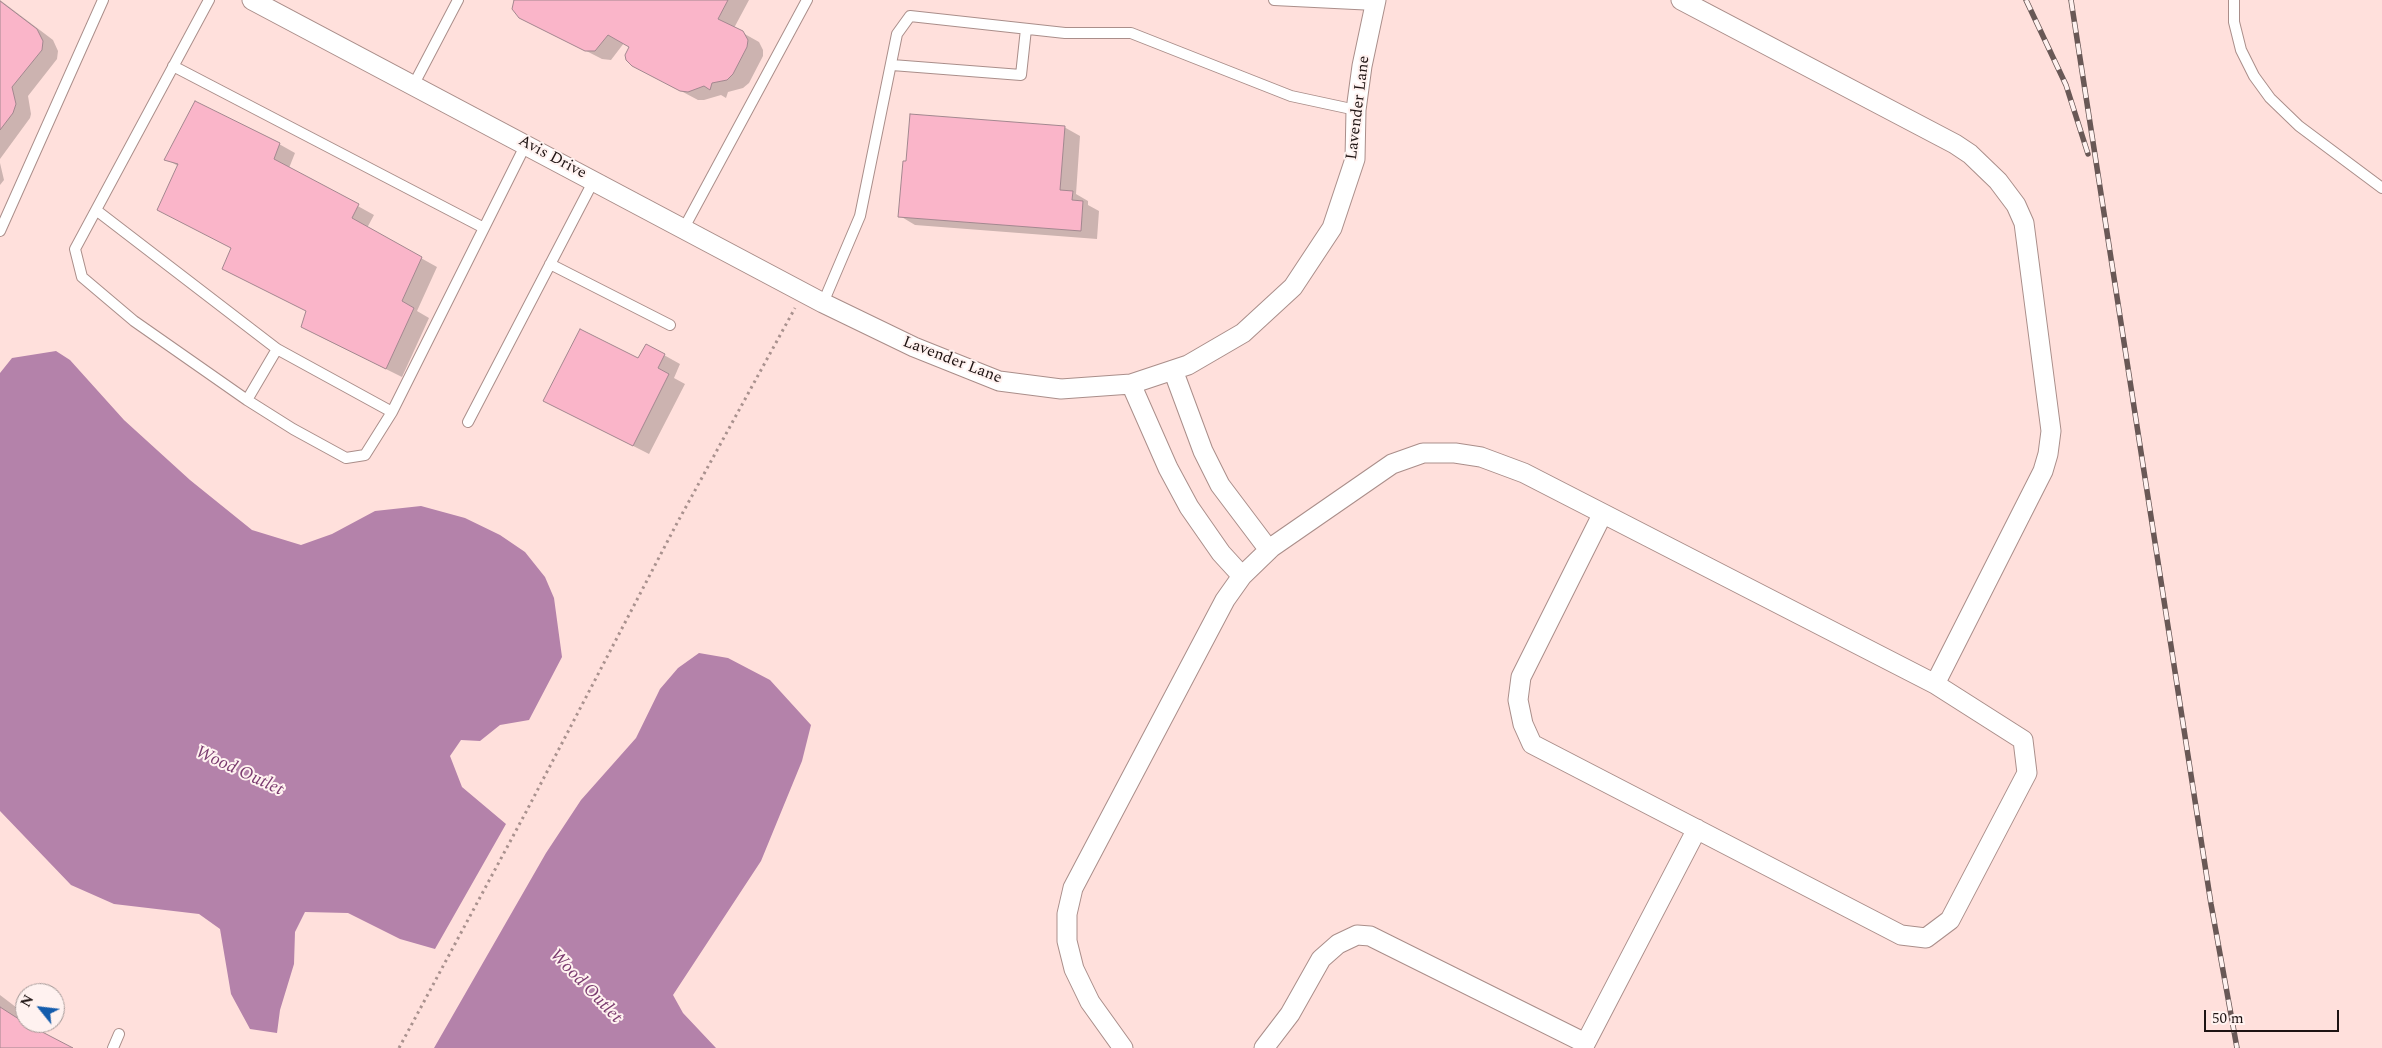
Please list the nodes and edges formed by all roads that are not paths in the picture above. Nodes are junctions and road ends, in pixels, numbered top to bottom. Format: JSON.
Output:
{"nodes":[{"id":1,"x":103,"y":0,"type":"edge"},
{"id":2,"x":208,"y":0,"type":"edge"},
{"id":3,"x":252,"y":0,"type":"edge"},
{"id":4,"x":458,"y":0,"type":"edge"},
{"id":5,"x":807,"y":0,"type":"edge"},
{"id":6,"x":1274,"y":0,"type":"edge"},
{"id":7,"x":1681,"y":0,"type":"edge"},
{"id":8,"x":2234,"y":0,"type":"edge"},
{"id":9,"x":1375,"y":3,"type":"edge"},
{"id":10,"x":1026,"y":29,"type":"junction"},
{"id":11,"x":892,"y":65,"type":"junction"},
{"id":12,"x":173,"y":66,"type":"junction"},
{"id":13,"x":414,"y":84,"type":"junction"},
{"id":14,"x":1356,"y":110,"type":"junction"},
{"id":15,"x":526,"y":144,"type":"junction"},
{"id":16,"x":594,"y":180,"type":"junction"},
{"id":17,"x":2382,"y":188,"type":"edge"},
{"id":18,"x":96,"y":210,"type":"junction"},
{"id":19,"x":484,"y":228,"type":"junction"},
{"id":20,"x":684,"y":228,"type":"junction"},
{"id":21,"x":0,"y":231,"type":"edge"},
{"id":22,"x":550,"y":264,"type":"junction"},
{"id":23,"x":822,"y":303,"type":"junction"},
{"id":24,"x":852,"y":316,"type":"joint"},
{"id":25,"x":670,"y":325,"type":"dead end"},
{"id":26,"x":277,"y":349,"type":"junction"},
{"id":27,"x":1173,"y":370,"type":"junction"},
{"id":28,"x":1131,"y":384,"type":"junction"},
{"id":29,"x":247,"y":400,"type":"junction"},
{"id":30,"x":392,"y":412,"type":"junction"},
{"id":31,"x":468,"y":422,"type":"dead end"},
{"id":32,"x":1602,"y":515,"type":"junction"},
{"id":33,"x":1269,"y":550,"type":"junction"},
{"id":34,"x":1242,"y":576,"type":"junction"},
{"id":35,"x":1934,"y":684,"type":"junction"},
{"id":36,"x":1697,"y":828,"type":"junction"},
{"id":37,"x":119,"y":1034,"type":"dead end"},
{"id":38,"x":1584,"y":1046,"type":"edge"},
{"id":39,"x":114,"y":1048,"type":"edge"},
{"id":40,"x":1123,"y":1048,"type":"edge"},
{"id":41,"x":1264,"y":1048,"type":"edge"}],
"edges":[{"from":1,"to":21,"type":"lane"},
{"from":2,"to":12,"type":"lane"},
{"from":3,"to":13,"type":"street","name":"Avis Drive"},
{"from":4,"to":13,"type":"lane"},
{"from":5,"to":20,"type":"lane"},
{"from":6,"to":9,"type":"lane"},
{"from":7,"to":35,"type":"street"},
{"from":8,"to":17,"type":"lane"},
{"from":9,"to":14,"type":"street","name":"Lavender Lane"},
{"from":10,"to":11,"type":"lane"},
{"from":10,"to":11,"type":"lane"},
{"from":10,"to":14,"type":"lane"},
{"from":11,"to":23,"type":"lane"},
{"from":12,"to":18,"type":"lane"},
{"from":12,"to":19,"type":"lane"},
{"from":13,"to":15,"type":"street","name":"Avis Drive"},
{"from":14,"to":27,"type":"street","name":"Lavender Lane"},
{"from":15,"to":16,"type":"street","name":"Avis Drive"},
{"from":15,"to":19,"type":"lane"},
{"from":16,"to":20,"type":"street","name":"Avis Drive"},
{"from":16,"to":22,"type":"lane"},
{"from":18,"to":26,"type":"lane"},
{"from":18,"to":29,"type":"lane"},
{"from":19,"to":30,"type":"lane"},
{"from":20,"to":23,"type":"street","name":"Avis Drive"},
{"from":22,"to":25,"type":"lane"},
{"from":22,"to":31,"type":"lane"},
{"from":23,"to":24,"type":"street","name":"Avis Drive"},
{"from":24,"to":28,"type":"street","name":"Lavender Lane"},
{"from":26,"to":29,"type":"lane"},
{"from":26,"to":30,"type":"lane"},
{"from":27,"to":28,"type":"street","name":"Lavender Lane"},
{"from":27,"to":33,"type":"street"},
{"from":28,"to":34,"type":"street"},
{"from":29,"to":30,"type":"lane"},
{"from":32,"to":33,"type":"street"},
{"from":32,"to":35,"type":"street"},
{"from":32,"to":36,"type":"street"},
{"from":33,"to":34,"type":"street"},
{"from":34,"to":40,"type":"street"},
{"from":35,"to":36,"type":"street"},
{"from":36,"to":38,"type":"street"},
{"from":37,"to":39,"type":"lane"},
{"from":38,"to":41,"type":"street"}]}
